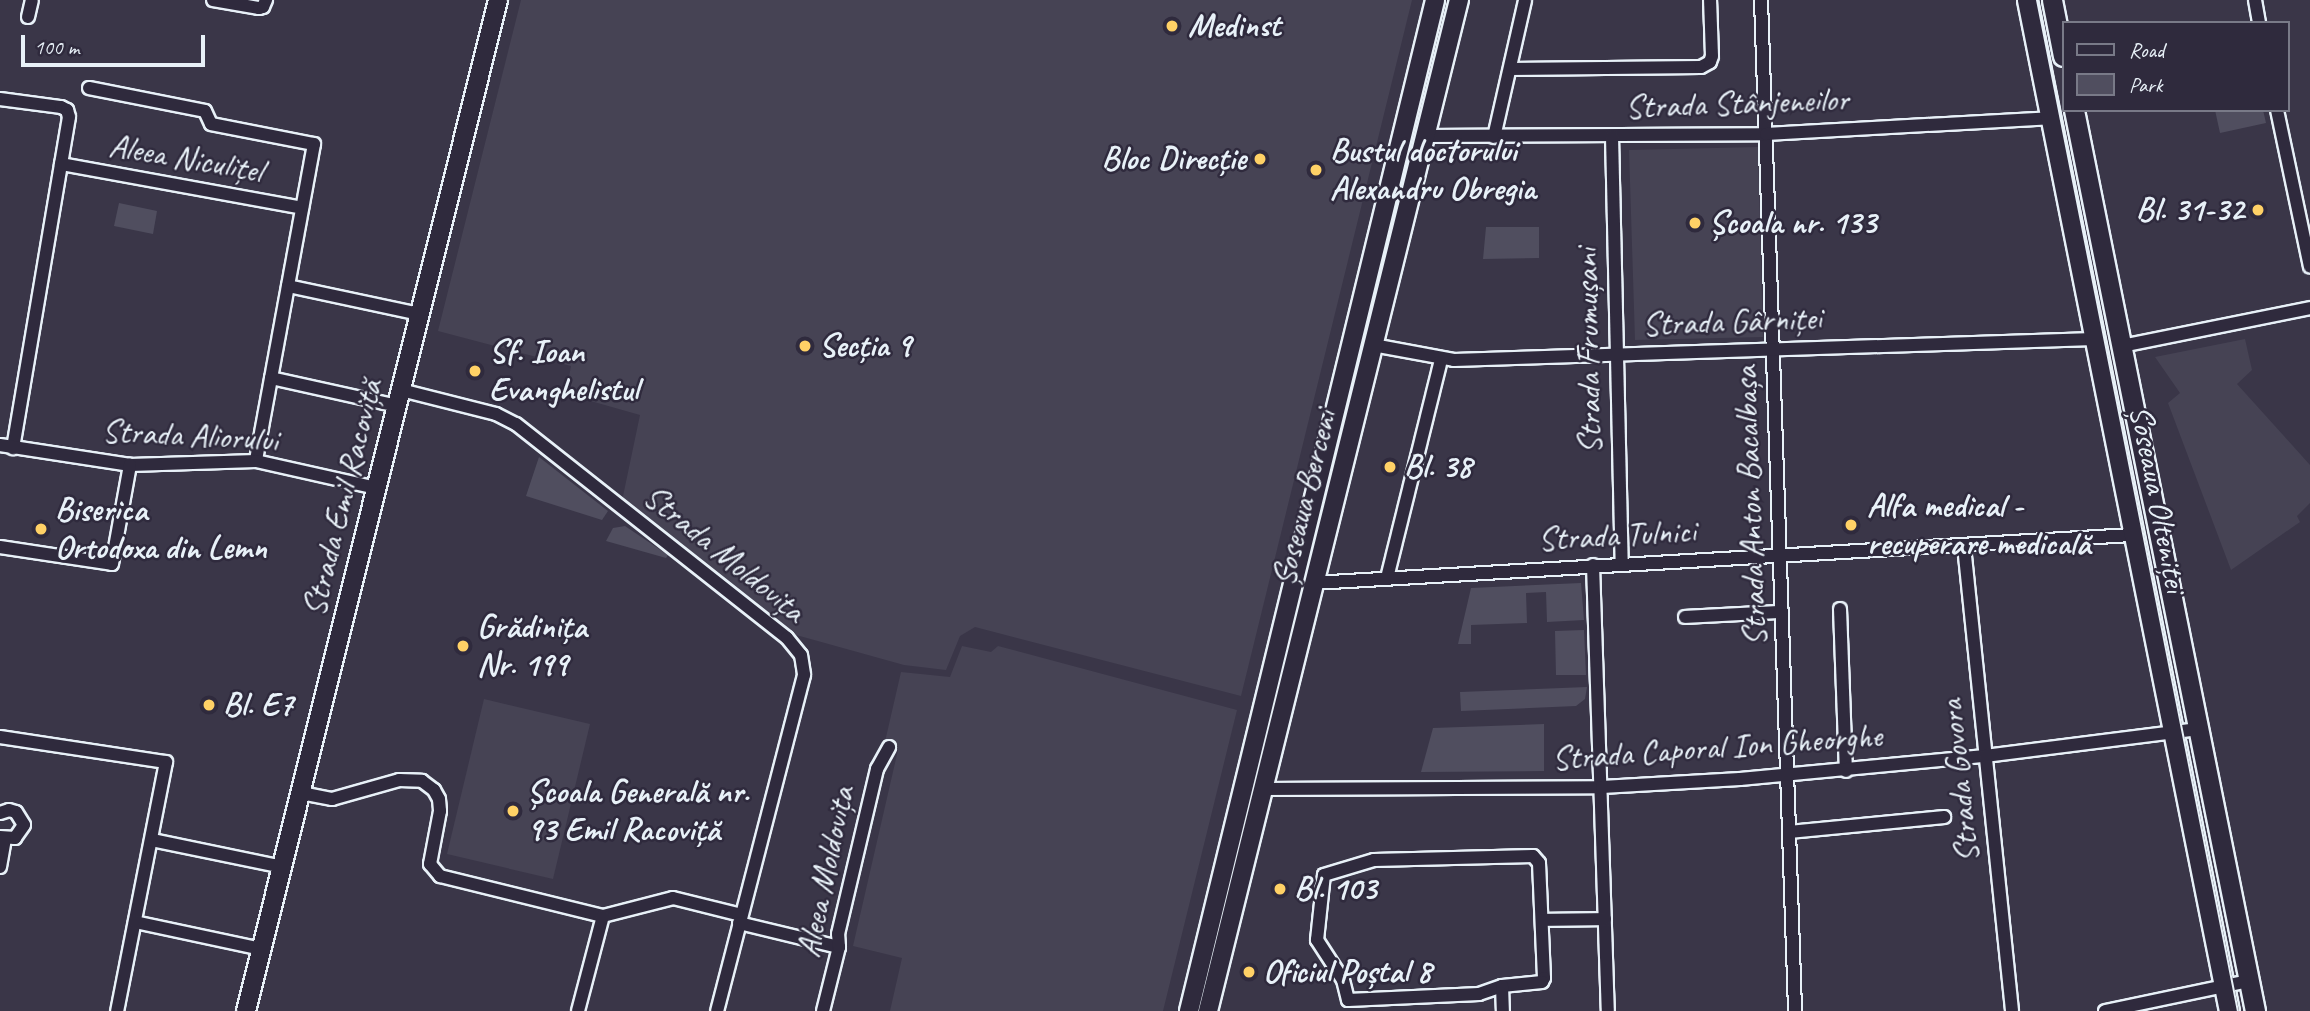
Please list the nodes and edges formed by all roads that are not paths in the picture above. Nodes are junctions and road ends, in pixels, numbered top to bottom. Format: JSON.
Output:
{"nodes":[{"id":1,"x":32,"y":0,"type":"edge"},
{"id":2,"x":213,"y":0,"type":"edge"},
{"id":3,"x":266,"y":0,"type":"edge"},
{"id":4,"x":498,"y":0,"type":"edge"},
{"id":5,"x":1435,"y":0,"type":"edge"},
{"id":6,"x":1459,"y":0,"type":"edge"},
{"id":7,"x":1525,"y":0,"type":"edge"},
{"id":8,"x":1710,"y":0,"type":"edge"},
{"id":9,"x":1761,"y":0,"type":"edge"},
{"id":10,"x":2027,"y":0,"type":"edge"},
{"id":11,"x":2052,"y":0,"type":"edge"},
{"id":12,"x":2255,"y":0,"type":"edge"},
{"id":13,"x":28,"y":17,"type":"dead end"},
{"id":14,"x":2259,"y":21,"type":"edge"},
{"id":15,"x":2062,"y":51,"type":"edge"},
{"id":16,"x":1510,"y":69,"type":"junction"},
{"id":17,"x":89,"y":88,"type":"dead end"},
{"id":18,"x":0,"y":99,"type":"edge"},
{"id":19,"x":2074,"y":112,"type":"edge"},
{"id":20,"x":2277,"y":112,"type":"edge"},
{"id":21,"x":2050,"y":118,"type":"junction"},
{"id":22,"x":1766,"y":134,"type":"junction"},
{"id":23,"x":1425,"y":136,"type":"junction"},
{"id":24,"x":1612,"y":136,"type":"junction"},
{"id":25,"x":1494,"y":137,"type":"junction"},
{"id":26,"x":61,"y":164,"type":"junction"},
{"id":27,"x":1389,"y":187,"type":"junction"},
{"id":28,"x":1411,"y":192,"type":"junction"},
{"id":29,"x":302,"y":208,"type":"junction"},
{"id":30,"x":2310,"y":267,"type":"edge"},
{"id":31,"x":288,"y":286,"type":"junction"},
{"id":32,"x":2310,"y":308,"type":"edge"},
{"id":33,"x":420,"y":314,"type":"junction"},
{"id":34,"x":2094,"y":339,"type":"junction"},
{"id":35,"x":1373,"y":345,"type":"junction"},
{"id":36,"x":2122,"y":346,"type":"junction"},
{"id":37,"x":1774,"y":348,"type":"junction"},
{"id":38,"x":1616,"y":354,"type":"junction"},
{"id":39,"x":1441,"y":360,"type":"junction"},
{"id":40,"x":271,"y":378,"type":"junction"},
{"id":41,"x":399,"y":398,"type":"junction"},
{"id":42,"x":1337,"y":404,"type":"junction"},
{"id":43,"x":1357,"y":409,"type":"junction"},
{"id":44,"x":6,"y":447,"type":"edge"},
{"id":45,"x":256,"y":461,"type":"junction"},
{"id":46,"x":130,"y":465,"type":"junction"},
{"id":47,"x":377,"y":488,"type":"junction"},
{"id":48,"x":2133,"y":535,"type":"junction"},
{"id":49,"x":1964,"y":546,"type":"junction"},
{"id":50,"x":0,"y":547,"type":"edge"},
{"id":51,"x":1781,"y":556,"type":"junction"},
{"id":52,"x":1622,"y":564,"type":"junction"},
{"id":53,"x":1593,"y":565,"type":"junction"},
{"id":54,"x":1387,"y":578,"type":"junction"},
{"id":55,"x":1314,"y":583,"type":"junction"},
{"id":56,"x":1840,"y":609,"type":"dead end"},
{"id":57,"x":1782,"y":612,"type":"junction"},
{"id":58,"x":1685,"y":617,"type":"dead end"},
{"id":59,"x":2200,"y":729,"type":"junction"},
{"id":60,"x":2173,"y":734,"type":"junction"},
{"id":61,"x":0,"y":737,"type":"edge"},
{"id":62,"x":889,"y":747,"type":"dead end"},
{"id":63,"x":1985,"y":756,"type":"junction"},
{"id":64,"x":1846,"y":771,"type":"junction"},
{"id":65,"x":1787,"y":776,"type":"junction"},
{"id":66,"x":1602,"y":787,"type":"junction"},
{"id":67,"x":1264,"y":789,"type":"junction"},
{"id":68,"x":301,"y":793,"type":"junction"},
{"id":69,"x":0,"y":813,"type":"edge"},
{"id":70,"x":1944,"y":817,"type":"dead end"},
{"id":71,"x":1789,"y":832,"type":"junction"},
{"id":72,"x":2,"y":838,"type":"edge"},
{"id":73,"x":152,"y":840,"type":"junction"},
{"id":74,"x":0,"y":867,"type":"edge"},
{"id":75,"x":282,"y":867,"type":"junction"},
{"id":76,"x":1220,"y":886,"type":"junction"},
{"id":77,"x":1238,"y":890,"type":"junction"},
{"id":78,"x":603,"y":916,"type":"junction"},
{"id":79,"x":740,"y":919,"type":"junction"},
{"id":80,"x":1605,"y":919,"type":"junction"},
{"id":81,"x":1542,"y":920,"type":"junction"},
{"id":82,"x":135,"y":922,"type":"junction"},
{"id":83,"x":839,"y":947,"type":"junction"},
{"id":84,"x":262,"y":949,"type":"junction"},
{"id":85,"x":2248,"y":981,"type":"junction"},
{"id":86,"x":1502,"y":986,"type":"junction"},
{"id":87,"x":2224,"y":986,"type":"junction"},
{"id":88,"x":1348,"y":1005,"type":"edge"},
{"id":89,"x":117,"y":1011,"type":"edge"},
{"id":90,"x":246,"y":1011,"type":"edge"},
{"id":91,"x":578,"y":1011,"type":"edge"},
{"id":92,"x":717,"y":1011,"type":"edge"},
{"id":93,"x":823,"y":1011,"type":"edge"},
{"id":94,"x":1189,"y":1011,"type":"edge"},
{"id":95,"x":1209,"y":1011,"type":"edge"},
{"id":96,"x":1503,"y":1011,"type":"edge"},
{"id":97,"x":1608,"y":1011,"type":"edge"},
{"id":98,"x":1795,"y":1011,"type":"edge"},
{"id":99,"x":2012,"y":1011,"type":"edge"},
{"id":100,"x":2105,"y":1011,"type":"edge"},
{"id":101,"x":2229,"y":1011,"type":"edge"},
{"id":102,"x":2255,"y":1011,"type":"edge"}],
"edges":[{"from":1,"to":13,"type":"street"},
{"from":2,"to":3,"type":"street"},
{"from":4,"to":33,"type":"main road","name":"Strada Emil Racoviță"},
{"from":5,"to":27,"type":"main road","name":"Șoseaua Berceni"},
{"from":6,"to":23,"type":"main road","name":"Șoseaua Berceni"},
{"from":7,"to":16,"type":"street"},
{"from":8,"to":16,"type":"street"},
{"from":9,"to":22,"type":"street","name":"Strada Anton Bacalbașa"},
{"from":10,"to":21,"type":"main road","name":"Șoseaua Olteniței"},
{"from":11,"to":15,"type":"main road"},
{"from":12,"to":14,"type":"street"},
{"from":16,"to":25,"type":"street"},
{"from":17,"to":29,"type":"street","name":"Aleea Niculițel"},
{"from":18,"to":26,"type":"street","name":"Aleea Niculițel"},
{"from":19,"to":36,"type":"main road","name":"Șoseaua Olteniței"},
{"from":20,"to":30,"type":"street"},
{"from":21,"to":22,"type":"street","name":"Strada Stânjeneilor"},
{"from":21,"to":34,"type":"main road","name":"Șoseaua Olteniței"},
{"from":22,"to":24,"type":"street","name":"Strada Stânjeneilor"},
{"from":22,"to":37,"type":"street","name":"Strada Anton Bacalbașa"},
{"from":23,"to":25,"type":"street","name":"Strada Stânjeneilor"},
{"from":23,"to":28,"type":"main road","name":"Șoseaua Berceni"},
{"from":24,"to":25,"type":"street","name":"Strada Stânjeneilor"},
{"from":24,"to":38,"type":"street","name":"Strada Frumușani"},
{"from":26,"to":29,"type":"street","name":"Aleea Niculițel"},
{"from":26,"to":44,"type":"street","name":"Aleea Niculițel"},
{"from":27,"to":28,"type":"main road"},
{"from":27,"to":42,"type":"main road","name":"Șoseaua Berceni"},
{"from":28,"to":35,"type":"main road","name":"Șoseaua Berceni"},
{"from":29,"to":31,"type":"street","name":"Aleea Niculițel"},
{"from":31,"to":33,"type":"street"},
{"from":31,"to":40,"type":"street","name":"Aleea Niculițel"},
{"from":32,"to":36,"type":"street"},
{"from":33,"to":41,"type":"main road","name":"Strada Emil Racoviță"},
{"from":34,"to":37,"type":"street","name":"Strada Gârniței"},
{"from":34,"to":48,"type":"main road","name":"Șoseaua Olteniței"},
{"from":35,"to":39,"type":"street","name":"Strada Gârniței"},
{"from":35,"to":43,"type":"main road","name":"Șoseaua Berceni"},
{"from":36,"to":59,"type":"main road","name":"Șoseaua Olteniței"},
{"from":37,"to":38,"type":"street","name":"Strada Gârniței"},
{"from":37,"to":51,"type":"street","name":"Strada Anton Bacalbașa"},
{"from":38,"to":39,"type":"street","name":"Strada Gârniței"},
{"from":38,"to":52,"type":"street","name":"Strada Frumușani"},
{"from":39,"to":54,"type":"street"},
{"from":40,"to":41,"type":"street","name":"Strada Moldovița"},
{"from":40,"to":45,"type":"street","name":"Aleea Niculițel"},
{"from":41,"to":47,"type":"main road","name":"Strada Emil Racoviță"},
{"from":41,"to":79,"type":"street","name":"Strada Moldovița"},
{"from":42,"to":43,"type":"main road"},
{"from":42,"to":76,"type":"main road","name":"Șoseaua Berceni"},
{"from":43,"to":55,"type":"main road","name":"Șoseaua Berceni"},
{"from":44,"to":46,"type":"street","name":"Strada Aliorului"},
{"from":45,"to":46,"type":"street","name":"Strada Aliorului"},
{"from":45,"to":47,"type":"street","name":"Strada Aliorului"},
{"from":46,"to":50,"type":"street"},
{"from":47,"to":68,"type":"main road","name":"Strada Emil Racoviță"},
{"from":48,"to":49,"type":"street","name":"Strada Tulnici"},
{"from":48,"to":60,"type":"main road","name":"Șoseaua Olteniței"},
{"from":49,"to":51,"type":"street","name":"Strada Tulnici"},
{"from":49,"to":63,"type":"street","name":"Strada Govora"},
{"from":51,"to":52,"type":"street","name":"Strada Tulnici"},
{"from":51,"to":57,"type":"street","name":"Strada Anton Bacalbașa"},
{"from":52,"to":53,"type":"street","name":"Strada Tulnici"},
{"from":53,"to":54,"type":"street","name":"Strada Tulnici"},
{"from":53,"to":66,"type":"street"},
{"from":54,"to":55,"type":"street","name":"Strada Tulnici"},
{"from":55,"to":67,"type":"main road","name":"Șoseaua Berceni"},
{"from":56,"to":64,"type":"street"},
{"from":57,"to":58,"type":"street"},
{"from":57,"to":65,"type":"street","name":"Strada Anton Bacalbașa"},
{"from":59,"to":60,"type":"street","name":"Strada Caporal Ion Gheorghe"},
{"from":59,"to":85,"type":"main road","name":"Șoseaua Olteniței"},
{"from":60,"to":63,"type":"street","name":"Strada Caporal Ion Gheorghe"},
{"from":60,"to":87,"type":"main road","name":"Șoseaua Olteniței"},
{"from":61,"to":73,"type":"street"},
{"from":62,"to":83,"type":"street","name":"Aleea Moldovița"},
{"from":63,"to":64,"type":"street","name":"Strada Caporal Ion Gheorghe"},
{"from":63,"to":99,"type":"street","name":"Strada Govora"},
{"from":64,"to":65,"type":"street","name":"Strada Caporal Ion Gheorghe"},
{"from":65,"to":66,"type":"street","name":"Strada Caporal Ion Gheorghe"},
{"from":65,"to":71,"type":"street","name":"Strada Anton Bacalbașa"},
{"from":66,"to":67,"type":"street","name":"Strada Caporal Ion Gheorghe"},
{"from":66,"to":80,"type":"street"},
{"from":67,"to":77,"type":"main road","name":"Șoseaua Berceni"},
{"from":68,"to":75,"type":"main road","name":"Strada Emil Racoviță"},
{"from":68,"to":78,"type":"street"},
{"from":69,"to":72,"type":"street"},
{"from":70,"to":71,"type":"street"},
{"from":71,"to":98,"type":"street","name":"Strada Anton Bacalbașa"},
{"from":72,"to":74,"type":"street"},
{"from":73,"to":75,"type":"street"},
{"from":73,"to":82,"type":"street"},
{"from":75,"to":84,"type":"main road","name":"Strada Emil Racoviță"},
{"from":76,"to":77,"type":"main road"},
{"from":76,"to":94,"type":"main road","name":"Șoseaua Berceni"},
{"from":77,"to":95,"type":"main road","name":"Șoseaua Berceni"},
{"from":78,"to":79,"type":"street"},
{"from":78,"to":91,"type":"street"},
{"from":79,"to":83,"type":"street"},
{"from":79,"to":92,"type":"street","name":"Strada Moldovița"},
{"from":80,"to":81,"type":"street"},
{"from":80,"to":97,"type":"street"},
{"from":81,"to":86,"type":"street"},
{"from":81,"to":88,"type":"street"},
{"from":82,"to":84,"type":"street"},
{"from":82,"to":89,"type":"street"},
{"from":83,"to":93,"type":"street","name":"Aleea Moldovița"},
{"from":84,"to":90,"type":"main road","name":"Strada Emil Racoviță"},
{"from":85,"to":87,"type":"street"},
{"from":85,"to":102,"type":"main road","name":"Șoseaua Olteniței"},
{"from":86,"to":88,"type":"street"},
{"from":86,"to":96,"type":"street"},
{"from":87,"to":100,"type":"street"},
{"from":87,"to":101,"type":"main road","name":"Șoseaua Olteniței"}]}
